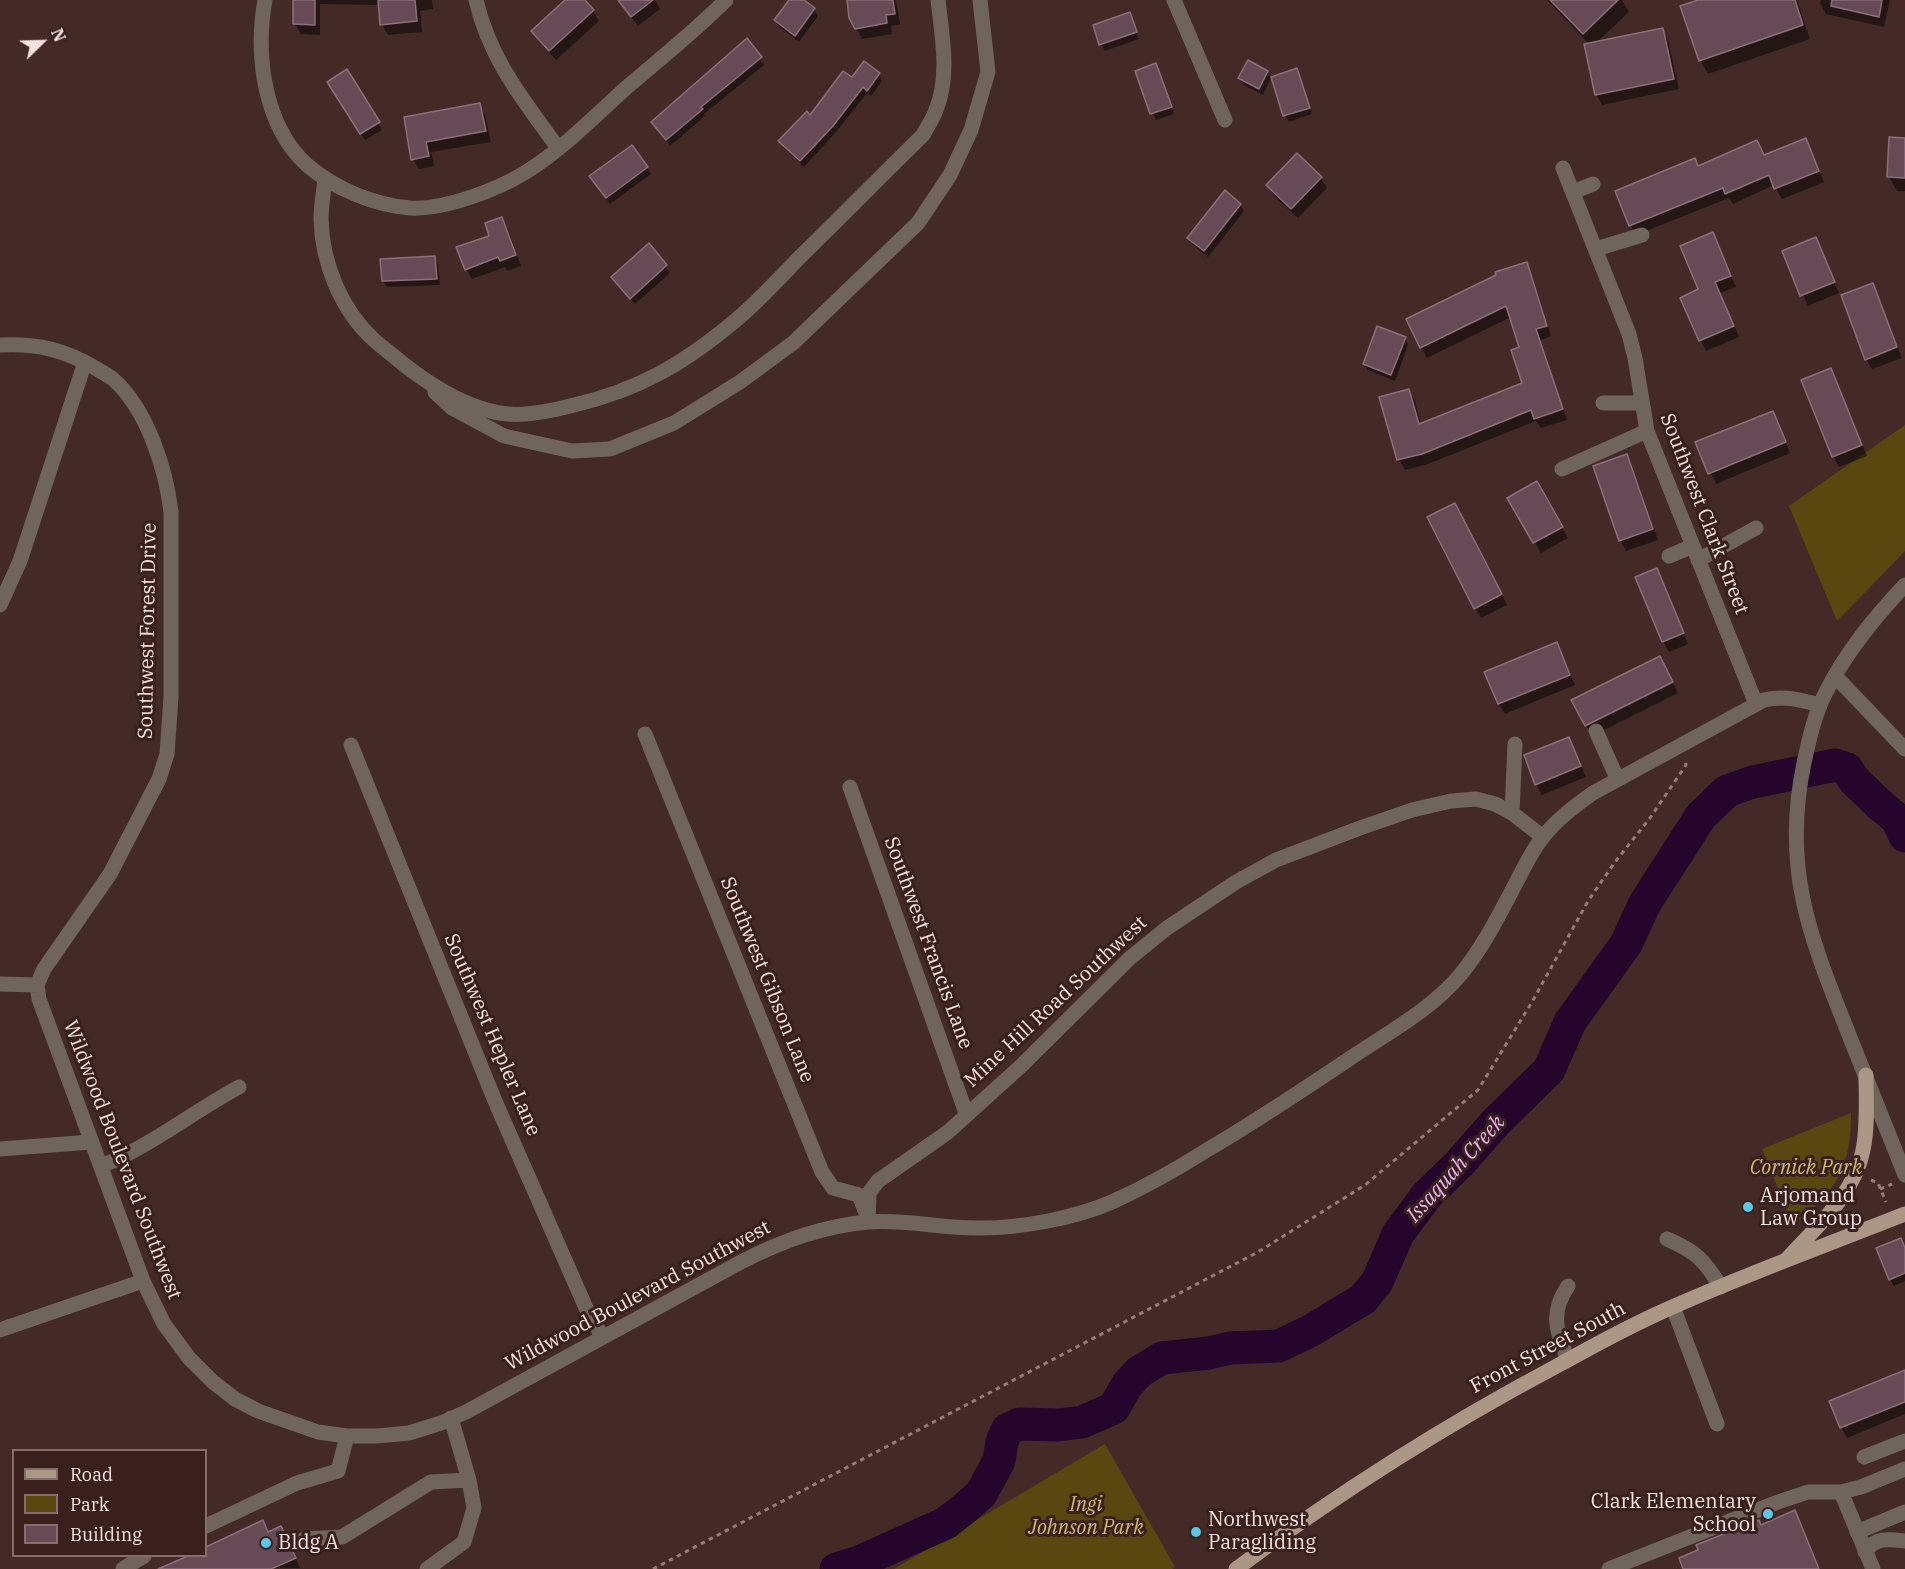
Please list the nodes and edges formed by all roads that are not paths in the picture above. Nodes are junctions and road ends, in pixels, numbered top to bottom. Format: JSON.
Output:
{"nodes":[{"id":1,"x":266,"y":0,"type":"edge"},
{"id":2,"x":476,"y":0,"type":"edge"},
{"id":3,"x":726,"y":0,"type":"edge"},
{"id":4,"x":938,"y":0,"type":"edge"},
{"id":5,"x":980,"y":0,"type":"edge"},
{"id":6,"x":1174,"y":0,"type":"edge"},
{"id":7,"x":1225,"y":120,"type":"dead end"},
{"id":8,"x":558,"y":148,"type":"junction"},
{"id":9,"x":1563,"y":168,"type":"dead end"},
{"id":10,"x":325,"y":178,"type":"junction"},
{"id":11,"x":1593,"y":184,"type":"dead end"},
{"id":12,"x":1573,"y":192,"type":"junction"},
{"id":13,"x":1642,"y":235,"type":"dead end"},
{"id":14,"x":1596,"y":249,"type":"junction"},
{"id":15,"x":0,"y":345,"type":"edge"},
{"id":16,"x":85,"y":362,"type":"junction"},
{"id":17,"x":420,"y":377,"type":"junction"},
{"id":18,"x":1603,"y":403,"type":"dead end"},
{"id":19,"x":1642,"y":403,"type":"junction"},
{"id":20,"x":1647,"y":431,"type":"junction"},
{"id":21,"x":1562,"y":469,"type":"dead end"},
{"id":22,"x":1756,"y":528,"type":"dead end"},
{"id":23,"x":1696,"y":553,"type":"junction"},
{"id":24,"x":1668,"y":556,"type":"dead end"},
{"id":25,"x":1905,"y":585,"type":"edge"},
{"id":26,"x":0,"y":605,"type":"edge"},
{"id":27,"x":1835,"y":676,"type":"junction"},
{"id":28,"x":1756,"y":704,"type":"junction"},
{"id":29,"x":1820,"y":705,"type":"junction"},
{"id":30,"x":1596,"y":731,"type":"dead end"},
{"id":31,"x":645,"y":734,"type":"dead end"},
{"id":32,"x":1515,"y":744,"type":"dead end"},
{"id":33,"x":351,"y":745,"type":"dead end"},
{"id":34,"x":1905,"y":749,"type":"edge"},
{"id":35,"x":1617,"y":778,"type":"junction"},
{"id":36,"x":850,"y":787,"type":"dead end"},
{"id":37,"x":1512,"y":813,"type":"junction"},
{"id":38,"x":1543,"y":837,"type":"junction"},
{"id":39,"x":0,"y":984,"type":"edge"},
{"id":40,"x":38,"y":985,"type":"junction"},
{"id":41,"x":1866,"y":1075,"type":"junction"},
{"id":42,"x":238,"y":1087,"type":"dead end"},
{"id":43,"x":966,"y":1113,"type":"junction"},
{"id":44,"x":91,"y":1142,"type":"junction"},
{"id":45,"x":0,"y":1149,"type":"edge"},
{"id":46,"x":101,"y":1166,"type":"junction"},
{"id":47,"x":1900,"y":1179,"type":"edge"},
{"id":48,"x":1905,"y":1214,"type":"edge"},
{"id":49,"x":868,"y":1222,"type":"junction"},
{"id":50,"x":1667,"y":1239,"type":"dead end"},
{"id":51,"x":1784,"y":1262,"type":"junction"},
{"id":52,"x":143,"y":1281,"type":"junction"},
{"id":53,"x":1568,"y":1286,"type":"dead end"},
{"id":54,"x":1721,"y":1287,"type":"junction"},
{"id":55,"x":1673,"y":1307,"type":"junction"},
{"id":56,"x":0,"y":1330,"type":"edge"},
{"id":57,"x":603,"y":1337,"type":"junction"},
{"id":58,"x":1568,"y":1360,"type":"junction"},
{"id":59,"x":451,"y":1418,"type":"junction"},
{"id":60,"x":1717,"y":1424,"type":"dead end"},
{"id":61,"x":347,"y":1436,"type":"junction"},
{"id":62,"x":1905,"y":1441,"type":"edge"},
{"id":63,"x":1864,"y":1456,"type":"dead end"},
{"id":64,"x":1905,"y":1469,"type":"edge"},
{"id":65,"x":469,"y":1480,"type":"junction"},
{"id":66,"x":1840,"y":1492,"type":"junction"},
{"id":67,"x":1905,"y":1512,"type":"edge"},
{"id":68,"x":207,"y":1526,"type":"edge"},
{"id":69,"x":1857,"y":1532,"type":"junction"},
{"id":70,"x":304,"y":1539,"type":"dead end"},
{"id":71,"x":1905,"y":1541,"type":"edge"},
{"id":72,"x":1866,"y":1552,"type":"junction"},
{"id":73,"x":142,"y":1557,"type":"edge"},
{"id":74,"x":123,"y":1569,"type":"edge"},
{"id":75,"x":427,"y":1569,"type":"edge"},
{"id":76,"x":1236,"y":1569,"type":"edge"},
{"id":77,"x":1609,"y":1569,"type":"edge"},
{"id":78,"x":1873,"y":1569,"type":"edge"}],
"edges":[{"from":1,"to":10,"type":"street"},
{"from":2,"to":8,"type":"street"},
{"from":3,"to":8,"type":"street"},
{"from":4,"to":17,"type":"street"},
{"from":5,"to":17,"type":"street"},
{"from":6,"to":7,"type":"street"},
{"from":8,"to":10,"type":"street"},
{"from":9,"to":12,"type":"street","name":"Southwest Clark Street"},
{"from":10,"to":17,"type":"street"},
{"from":11,"to":12,"type":"street"},
{"from":12,"to":14,"type":"street","name":"Southwest Clark Street"},
{"from":13,"to":14,"type":"street"},
{"from":14,"to":19,"type":"street","name":"Southwest Clark Street"},
{"from":15,"to":16,"type":"street","name":"Southwest Forest Drive"},
{"from":16,"to":26,"type":"street"},
{"from":16,"to":40,"type":"street","name":"Southwest Forest Drive"},
{"from":18,"to":19,"type":"street"},
{"from":19,"to":20,"type":"street","name":"Southwest Clark Street"},
{"from":20,"to":21,"type":"street"},
{"from":20,"to":23,"type":"street","name":"Southwest Clark Street"},
{"from":22,"to":23,"type":"street"},
{"from":23,"to":24,"type":"street"},
{"from":23,"to":28,"type":"street","name":"Southwest Clark Street"},
{"from":25,"to":27,"type":"street"},
{"from":27,"to":29,"type":"street"},
{"from":27,"to":34,"type":"street"},
{"from":28,"to":29,"type":"street","name":"Wildwood Boulevard Southwest"},
{"from":28,"to":35,"type":"street","name":"Wildwood Boulevard Southwest"},
{"from":29,"to":41,"type":"street"},
{"from":30,"to":35,"type":"street"},
{"from":31,"to":49,"type":"street","name":"Southwest Gibson Lane"},
{"from":32,"to":37,"type":"street"},
{"from":33,"to":57,"type":"street","name":"Southwest Hepler Lane"},
{"from":35,"to":38,"type":"street","name":"Wildwood Boulevard Southwest"},
{"from":36,"to":43,"type":"street","name":"Southwest Francis Lane"},
{"from":37,"to":38,"type":"street","name":"Mine Hill Road Southwest"},
{"from":37,"to":43,"type":"street","name":"Mine Hill Road Southwest"},
{"from":38,"to":49,"type":"street","name":"Wildwood Boulevard Southwest"},
{"from":39,"to":40,"type":"street"},
{"from":40,"to":44,"type":"street","name":"Wildwood Boulevard Southwest"},
{"from":41,"to":47,"type":"street"},
{"from":41,"to":51,"type":"main road"},
{"from":42,"to":46,"type":"street"},
{"from":43,"to":49,"type":"street","name":"Mine Hill Road Southwest"},
{"from":44,"to":45,"type":"street"},
{"from":44,"to":46,"type":"street","name":"Wildwood Boulevard Southwest"},
{"from":46,"to":52,"type":"street","name":"Wildwood Boulevard Southwest"},
{"from":48,"to":51,"type":"main road","name":"Front Street South"},
{"from":49,"to":57,"type":"street","name":"Wildwood Boulevard Southwest"},
{"from":50,"to":54,"type":"street"},
{"from":51,"to":54,"type":"main road","name":"Front Street South"},
{"from":52,"to":56,"type":"street"},
{"from":52,"to":61,"type":"street","name":"Wildwood Boulevard Southwest"},
{"from":53,"to":58,"type":"street"},
{"from":54,"to":55,"type":"main road","name":"Front Street South"},
{"from":55,"to":58,"type":"main road","name":"Front Street South"},
{"from":55,"to":60,"type":"street"},
{"from":57,"to":59,"type":"street","name":"Wildwood Boulevard Southwest"},
{"from":58,"to":76,"type":"main road","name":"Front Street South"},
{"from":59,"to":61,"type":"street","name":"Wildwood Boulevard Southwest"},
{"from":59,"to":65,"type":"street"},
{"from":61,"to":68,"type":"street"},
{"from":62,"to":63,"type":"street"},
{"from":64,"to":66,"type":"street"},
{"from":65,"to":70,"type":"street"},
{"from":65,"to":75,"type":"street"},
{"from":66,"to":69,"type":"street"},
{"from":66,"to":77,"type":"street"},
{"from":67,"to":69,"type":"street"},
{"from":69,"to":72,"type":"street"},
{"from":71,"to":72,"type":"street"},
{"from":72,"to":78,"type":"street"},
{"from":73,"to":74,"type":"street"}]}
